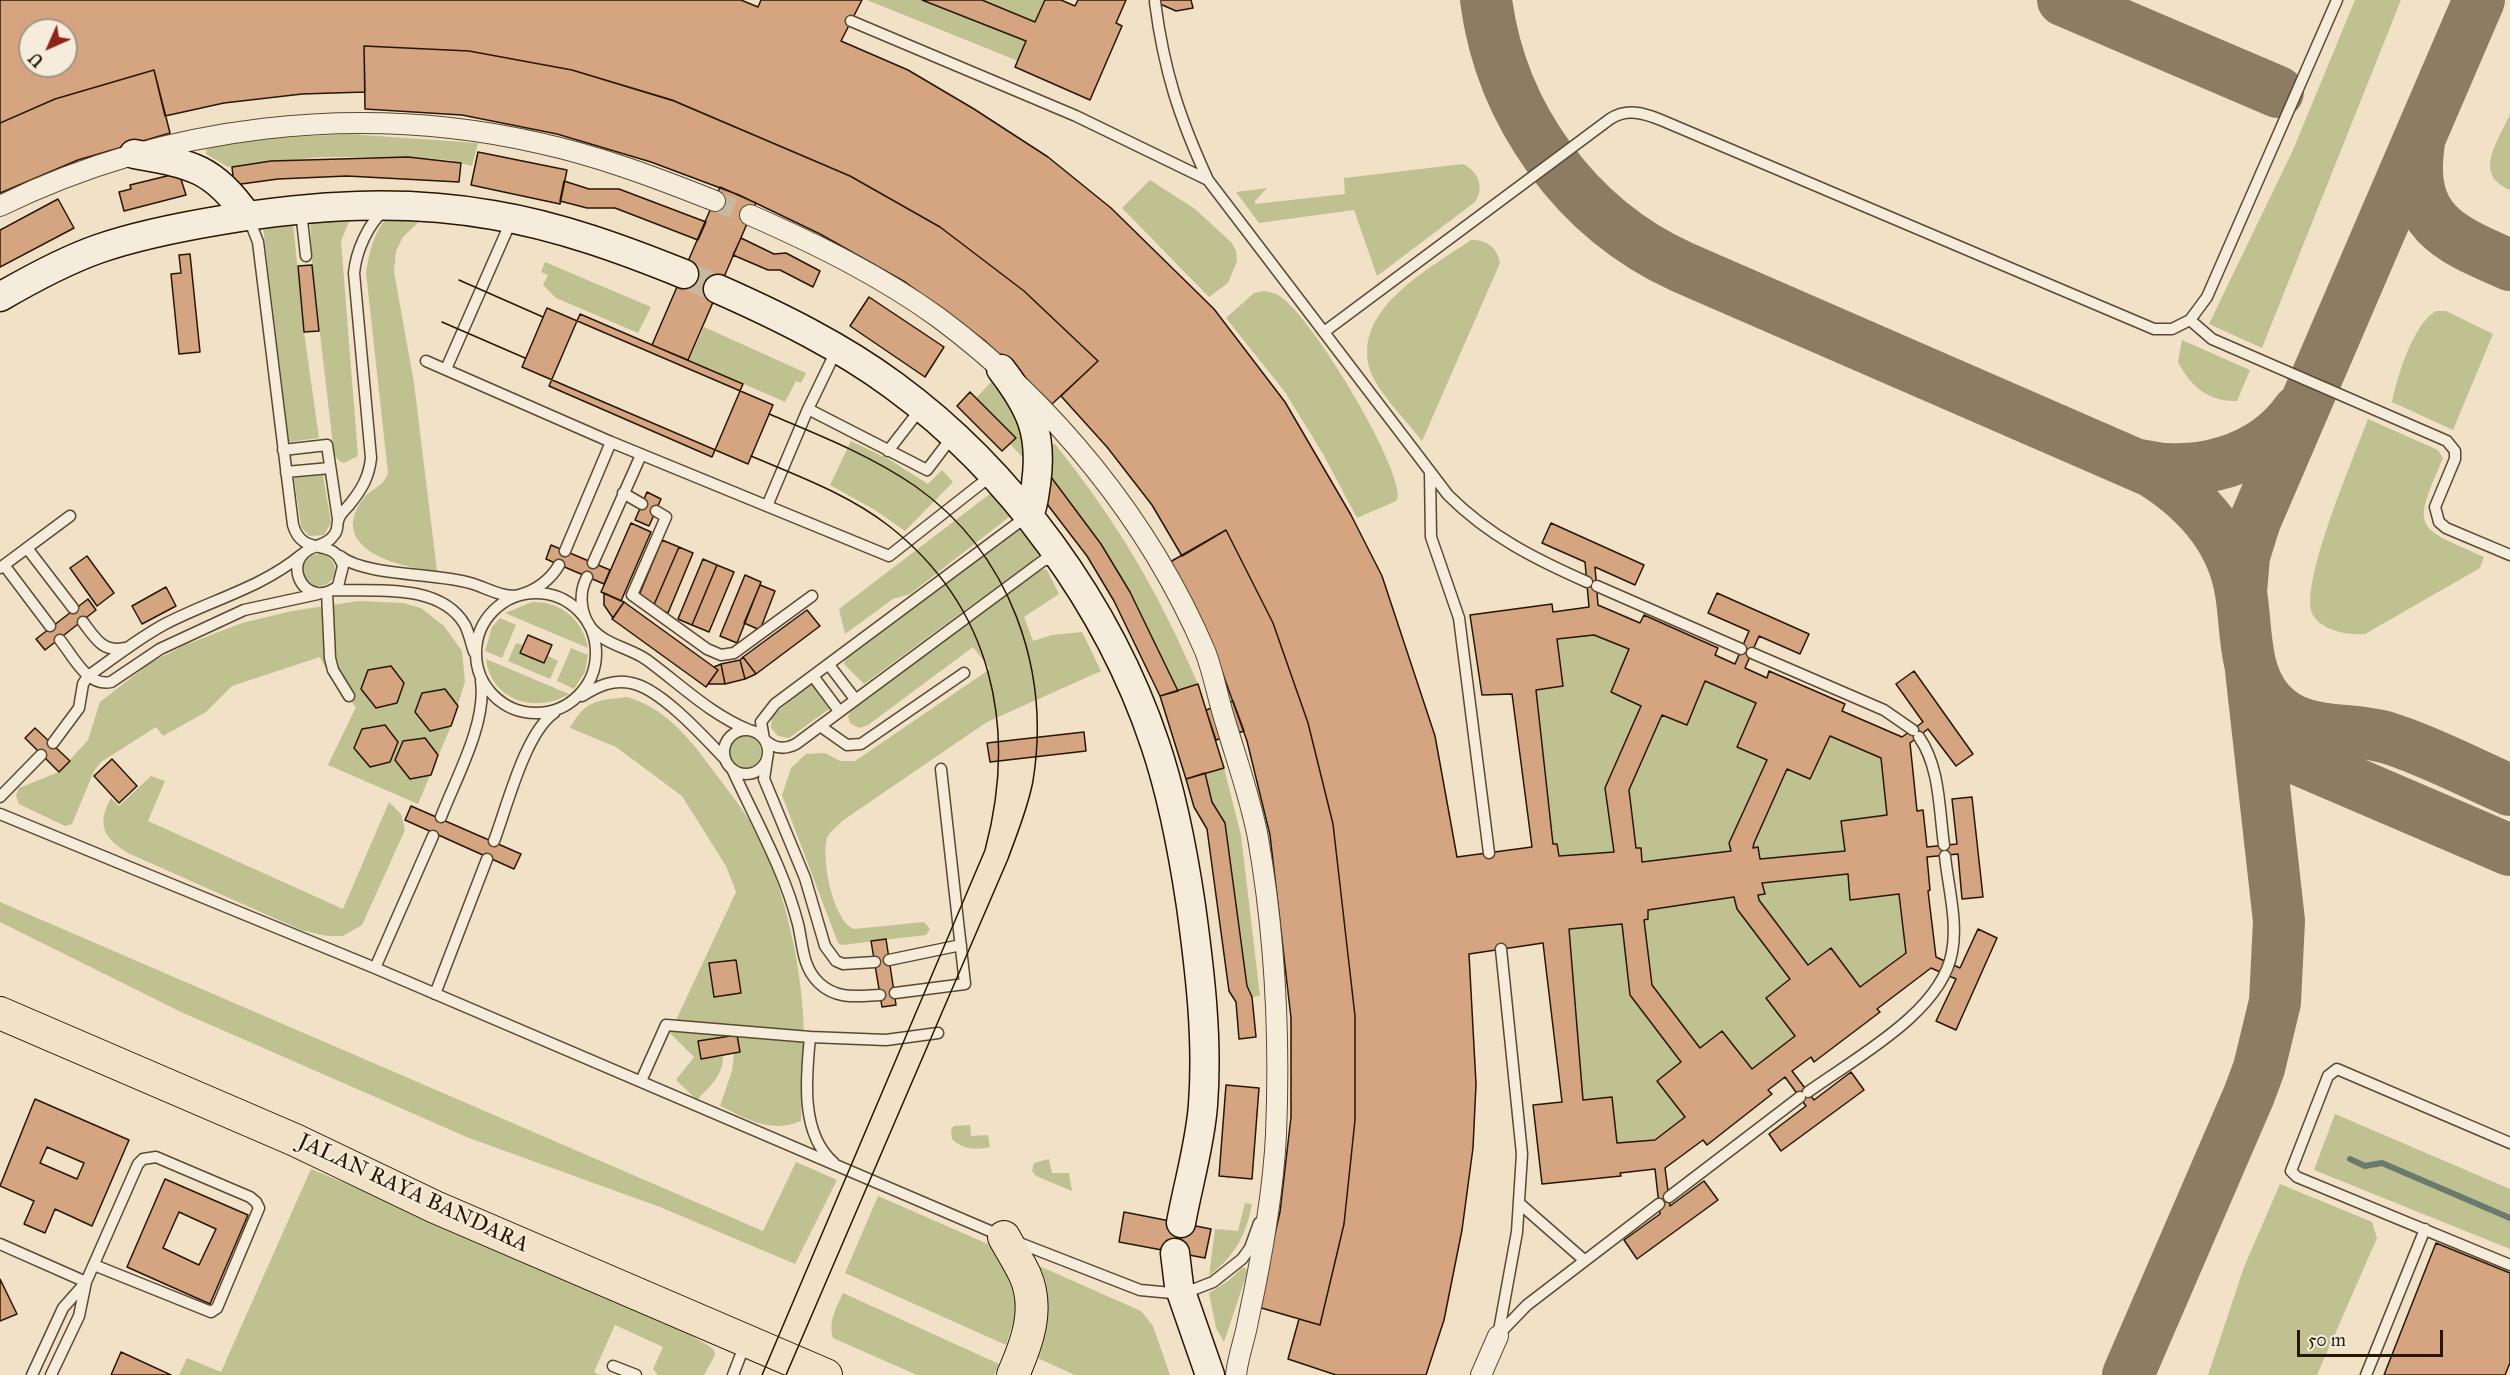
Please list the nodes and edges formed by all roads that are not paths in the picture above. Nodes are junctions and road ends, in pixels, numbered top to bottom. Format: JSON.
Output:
{"nodes":[{"id":1,"x":2337,"y":0,"type":"edge"},
{"id":2,"x":1155,"y":2,"type":"dead end"},
{"id":3,"x":851,"y":21,"type":"dead end"},
{"id":4,"x":134,"y":154,"type":"junction"},
{"id":5,"x":1208,"y":180,"type":"junction"},
{"id":6,"x":715,"y":201,"type":"tunnel mouth"},
{"id":7,"x":393,"y":205,"type":"junction"},
{"id":8,"x":0,"y":206,"type":"edge"},
{"id":9,"x":301,"y":207,"type":"junction"},
{"id":10,"x":750,"y":215,"type":"tunnel mouth"},
{"id":11,"x":247,"y":216,"type":"junction"},
{"id":12,"x":512,"y":219,"type":"junction"},
{"id":13,"x":306,"y":256,"type":"dead end"},
{"id":14,"x":684,"y":274,"type":"tunnel mouth"},
{"id":15,"x":718,"y":289,"type":"tunnel mouth"},
{"id":16,"x":0,"y":297,"type":"edge"},
{"id":17,"x":2190,"y":320,"type":"junction"},
{"id":18,"x":1324,"y":332,"type":"junction"},
{"id":19,"x":837,"y":349,"type":"junction"},
{"id":20,"x":426,"y":362,"type":"dead end"},
{"id":21,"x":446,"y":369,"type":"junction"},
{"id":22,"x":1001,"y":369,"type":"junction"},
{"id":23,"x":922,"y":407,"type":"junction"},
{"id":24,"x":808,"y":409,"type":"junction"},
{"id":25,"x":954,"y":435,"type":"junction"},
{"id":26,"x":611,"y":442,"type":"junction"},
{"id":27,"x":284,"y":450,"type":"junction"},
{"id":28,"x":888,"y":451,"type":"junction"},
{"id":29,"x":640,"y":455,"type":"junction"},
{"id":30,"x":330,"y":468,"type":"junction"},
{"id":31,"x":286,"y":472,"type":"junction"},
{"id":32,"x":1430,"y":473,"type":"junction"},
{"id":33,"x":994,"y":474,"type":"junction"},
{"id":34,"x":623,"y":493,"type":"junction"},
{"id":35,"x":642,"y":504,"type":"dead end"},
{"id":36,"x":767,"y":506,"type":"junction"},
{"id":37,"x":656,"y":510,"type":"dead end"},
{"id":38,"x":1029,"y":515,"type":"junction"},
{"id":39,"x":70,"y":516,"type":"dead end"},
{"id":40,"x":338,"y":519,"type":"junction"},
{"id":41,"x":319,"y":546,"type":"junction"},
{"id":42,"x":27,"y":548,"type":"junction"},
{"id":43,"x":306,"y":551,"type":"junction"},
{"id":44,"x":565,"y":551,"type":"dead end"},
{"id":45,"x":337,"y":554,"type":"junction"},
{"id":46,"x":2510,"y":555,"type":"edge"},
{"id":47,"x":593,"y":563,"type":"dead end"},
{"id":48,"x":1065,"y":564,"type":"junction"},
{"id":49,"x":559,"y":565,"type":"dead end"},
{"id":50,"x":2,"y":566,"type":"edge"},
{"id":51,"x":587,"y":577,"type":"dead end"},
{"id":52,"x":327,"y":592,"type":"junction"},
{"id":53,"x":519,"y":595,"type":"junction"},
{"id":54,"x":812,"y":596,"type":"dead end"},
{"id":55,"x":73,"y":608,"type":"dead end"},
{"id":56,"x":83,"y":622,"type":"dead end"},
{"id":57,"x":589,"y":624,"type":"junction"},
{"id":58,"x":50,"y":626,"type":"dead end"},
{"id":59,"x":60,"y":640,"type":"dead end"},
{"id":60,"x":125,"y":648,"type":"junction"},
{"id":61,"x":476,"y":658,"type":"junction"},
{"id":62,"x":829,"y":665,"type":"junction"},
{"id":63,"x":964,"y":673,"type":"dead end"},
{"id":64,"x":88,"y":676,"type":"junction"},
{"id":65,"x":480,"y":676,"type":"junction"},
{"id":66,"x":813,"y":676,"type":"junction"},
{"id":67,"x":349,"y":696,"type":"dead end"},
{"id":68,"x":855,"y":699,"type":"junction"},
{"id":69,"x":576,"y":700,"type":"junction"},
{"id":70,"x":559,"y":710,"type":"junction"},
{"id":71,"x":839,"y":711,"type":"junction"},
{"id":72,"x":820,"y":726,"type":"junction"},
{"id":73,"x":749,"y":730,"type":"junction"},
{"id":74,"x":764,"y":739,"type":"junction"},
{"id":75,"x":53,"y":743,"type":"dead end"},
{"id":76,"x":40,"y":755,"type":"dead end"},
{"id":77,"x":724,"y":759,"type":"junction"},
{"id":78,"x":768,"y":759,"type":"junction"},
{"id":79,"x":941,"y":769,"type":"dead end"},
{"id":80,"x":733,"y":771,"type":"junction"},
{"id":81,"x":0,"y":797,"type":"edge"},
{"id":82,"x":0,"y":814,"type":"edge"},
{"id":83,"x":441,"y":818,"type":"dead end"},
{"id":84,"x":433,"y":836,"type":"dead end"},
{"id":85,"x":494,"y":841,"type":"dead end"},
{"id":86,"x":1489,"y":853,"type":"dead end"},
{"id":87,"x":486,"y":859,"type":"dead end"},
{"id":88,"x":961,"y":945,"type":"junction"},
{"id":89,"x":1501,"y":949,"type":"dead end"},
{"id":90,"x":889,"y":960,"type":"dead end"},
{"id":91,"x":874,"y":962,"type":"dead end"},
{"id":92,"x":375,"y":968,"type":"junction"},
{"id":93,"x":895,"y":993,"type":"dead end"},
{"id":94,"x":435,"y":994,"type":"junction"},
{"id":95,"x":880,"y":994,"type":"dead end"},
{"id":96,"x":0,"y":1013,"type":"edge"},
{"id":97,"x":938,"y":1033,"type":"dead end"},
{"id":98,"x":810,"y":1037,"type":"junction"},
{"id":99,"x":641,"y":1082,"type":"junction"},
{"id":100,"x":2510,"y":1143,"type":"edge"},
{"id":101,"x":838,"y":1167,"type":"junction"},
{"id":102,"x":1669,"y":1197,"type":"dead end"},
{"id":103,"x":1269,"y":1199,"type":"junction"},
{"id":104,"x":1519,"y":1203,"type":"junction"},
{"id":105,"x":1659,"y":1204,"type":"dead end"},
{"id":106,"x":1180,"y":1223,"type":"dead end"},
{"id":107,"x":2425,"y":1229,"type":"junction"},
{"id":108,"x":1004,"y":1238,"type":"junction"},
{"id":109,"x":0,"y":1244,"type":"edge"},
{"id":110,"x":1175,"y":1253,"type":"dead end"},
{"id":111,"x":1584,"y":1260,"type":"junction"},
{"id":112,"x":94,"y":1265,"type":"junction"},
{"id":113,"x":2510,"y":1265,"type":"edge"},
{"id":114,"x":86,"y":1282,"type":"junction"},
{"id":115,"x":1182,"y":1294,"type":"junction"},
{"id":116,"x":1498,"y":1336,"type":"junction"},
{"id":117,"x":746,"y":1341,"type":"junction"},
{"id":118,"x":613,"y":1366,"type":"dead end"},
{"id":119,"x":32,"y":1375,"type":"edge"},
{"id":120,"x":51,"y":1375,"type":"edge"},
{"id":121,"x":636,"y":1375,"type":"edge"},
{"id":122,"x":732,"y":1375,"type":"edge"},
{"id":123,"x":826,"y":1375,"type":"edge"},
{"id":124,"x":1013,"y":1375,"type":"edge"},
{"id":125,"x":1210,"y":1375,"type":"edge"},
{"id":126,"x":1236,"y":1375,"type":"edge"},
{"id":127,"x":1481,"y":1375,"type":"edge"},
{"id":128,"x":2366,"y":1375,"type":"edge"}],
"edges":[{"from":1,"to":17,"type":"lane"},
{"from":2,"to":5,"type":"lane"},
{"from":3,"to":5,"type":"lane"},
{"from":4,"to":6,"type":"street"},
{"from":4,"to":8,"type":"street"},
{"from":4,"to":11,"type":"street"},
{"from":5,"to":18,"type":"lane"},
{"from":7,"to":9,"type":"street"},
{"from":7,"to":12,"type":"street"},
{"from":7,"to":40,"type":"lane"},
{"from":9,"to":11,"type":"street"},
{"from":9,"to":13,"type":"lane"},
{"from":10,"to":22,"type":"street"},
{"from":11,"to":16,"type":"street"},
{"from":11,"to":27,"type":"lane"},
{"from":12,"to":14,"type":"street"},
{"from":12,"to":21,"type":"lane"},
{"from":15,"to":19,"type":"street"},
{"from":17,"to":18,"type":"lane"},
{"from":17,"to":46,"type":"lane"},
{"from":18,"to":32,"type":"lane"},
{"from":19,"to":23,"type":"street"},
{"from":19,"to":24,"type":"lane"},
{"from":20,"to":21,"type":"lane"},
{"from":21,"to":26,"type":"lane"},
{"from":22,"to":38,"type":"street"},
{"from":22,"to":103,"type":"street"},
{"from":23,"to":25,"type":"street"},
{"from":23,"to":28,"type":"lane"},
{"from":24,"to":28,"type":"lane"},
{"from":24,"to":36,"type":"lane"},
{"from":25,"to":28,"type":"lane"},
{"from":25,"to":33,"type":"street"},
{"from":26,"to":29,"type":"lane"},
{"from":26,"to":44,"type":"lane"},
{"from":27,"to":30,"type":"lane"},
{"from":27,"to":31,"type":"lane"},
{"from":29,"to":34,"type":"lane"},
{"from":29,"to":36,"type":"lane"},
{"from":30,"to":31,"type":"lane"},
{"from":30,"to":40,"type":"lane"},
{"from":31,"to":41,"type":"lane"},
{"from":32,"to":86,"type":"lane"},
{"from":32,"to":102,"type":"lane"},
{"from":33,"to":36,"type":"lane"},
{"from":33,"to":38,"type":"street"},
{"from":34,"to":35,"type":"lane"},
{"from":34,"to":47,"type":"lane"},
{"from":37,"to":54,"type":"lane"},
{"from":38,"to":48,"type":"street"},
{"from":38,"to":62,"type":"lane"},
{"from":39,"to":42,"type":"lane"},
{"from":40,"to":41,"type":"lane"},
{"from":41,"to":43,"type":"lane"},
{"from":41,"to":45,"type":"lane"},
{"from":42,"to":50,"type":"lane"},
{"from":42,"to":55,"type":"lane"},
{"from":43,"to":52,"type":"lane"},
{"from":43,"to":60,"type":"lane"},
{"from":45,"to":52,"type":"lane"},
{"from":45,"to":53,"type":"lane"},
{"from":48,"to":68,"type":"lane"},
{"from":48,"to":106,"type":"street"},
{"from":49,"to":53,"type":"lane"},
{"from":50,"to":58,"type":"lane"},
{"from":51,"to":57,"type":"lane"},
{"from":52,"to":61,"type":"lane"},
{"from":52,"to":64,"type":"lane"},
{"from":52,"to":67,"type":"lane"},
{"from":53,"to":57,"type":"lane"},
{"from":53,"to":61,"type":"lane"},
{"from":56,"to":60,"type":"lane"},
{"from":57,"to":69,"type":"lane"},
{"from":57,"to":73,"type":"lane"},
{"from":59,"to":64,"type":"lane"},
{"from":60,"to":64,"type":"lane"},
{"from":61,"to":65,"type":"lane"},
{"from":62,"to":66,"type":"lane"},
{"from":62,"to":68,"type":"lane"},
{"from":63,"to":72,"type":"lane"},
{"from":64,"to":75,"type":"lane"},
{"from":65,"to":70,"type":"lane"},
{"from":65,"to":83,"type":"lane"},
{"from":66,"to":71,"type":"lane"},
{"from":66,"to":74,"type":"lane"},
{"from":68,"to":71,"type":"lane"},
{"from":69,"to":70,"type":"lane"},
{"from":69,"to":77,"type":"lane"},
{"from":70,"to":85,"type":"lane"},
{"from":71,"to":72,"type":"lane"},
{"from":72,"to":74,"type":"lane"},
{"from":73,"to":74,"type":"lane"},
{"from":73,"to":77,"type":"lane"},
{"from":74,"to":78,"type":"lane"},
{"from":76,"to":81,"type":"lane"},
{"from":77,"to":80,"type":"lane"},
{"from":78,"to":80,"type":"lane"},
{"from":78,"to":91,"type":"lane"},
{"from":79,"to":88,"type":"lane"},
{"from":80,"to":95,"type":"lane"},
{"from":82,"to":92,"type":"lane"},
{"from":84,"to":92,"type":"lane"},
{"from":87,"to":94,"type":"lane"},
{"from":88,"to":90,"type":"lane"},
{"from":88,"to":93,"type":"lane"},
{"from":89,"to":104,"type":"lane"},
{"from":92,"to":94,"type":"lane"},
{"from":94,"to":99,"type":"lane"},
{"from":96,"to":117,"type":"main road","name":"JALAN RAYA BANDARA"},
{"from":97,"to":98,"type":"lane"},
{"from":98,"to":99,"type":"lane"},
{"from":98,"to":101,"type":"lane"},
{"from":99,"to":101,"type":"lane"},
{"from":100,"to":107,"type":"lane"},
{"from":101,"to":108,"type":"lane"},
{"from":103,"to":115,"type":"lane"},
{"from":103,"to":126,"type":"street"},
{"from":104,"to":111,"type":"lane"},
{"from":104,"to":116,"type":"lane"},
{"from":105,"to":111,"type":"lane"},
{"from":107,"to":113,"type":"lane"},
{"from":107,"to":128,"type":"lane"},
{"from":108,"to":115,"type":"lane"},
{"from":108,"to":124,"type":"main road"},
{"from":109,"to":114,"type":"lane"},
{"from":110,"to":115,"type":"street"},
{"from":111,"to":116,"type":"lane"},
{"from":112,"to":112,"type":"lane"},
{"from":112,"to":114,"type":"lane"},
{"from":114,"to":119,"type":"lane"},
{"from":114,"to":120,"type":"lane"},
{"from":115,"to":125,"type":"street"},
{"from":116,"to":127,"type":"street"},
{"from":117,"to":122,"type":"lane"},
{"from":117,"to":123,"type":"main road","name":"JALAN RAYA BANDARA"},
{"from":118,"to":121,"type":"lane"}]}
